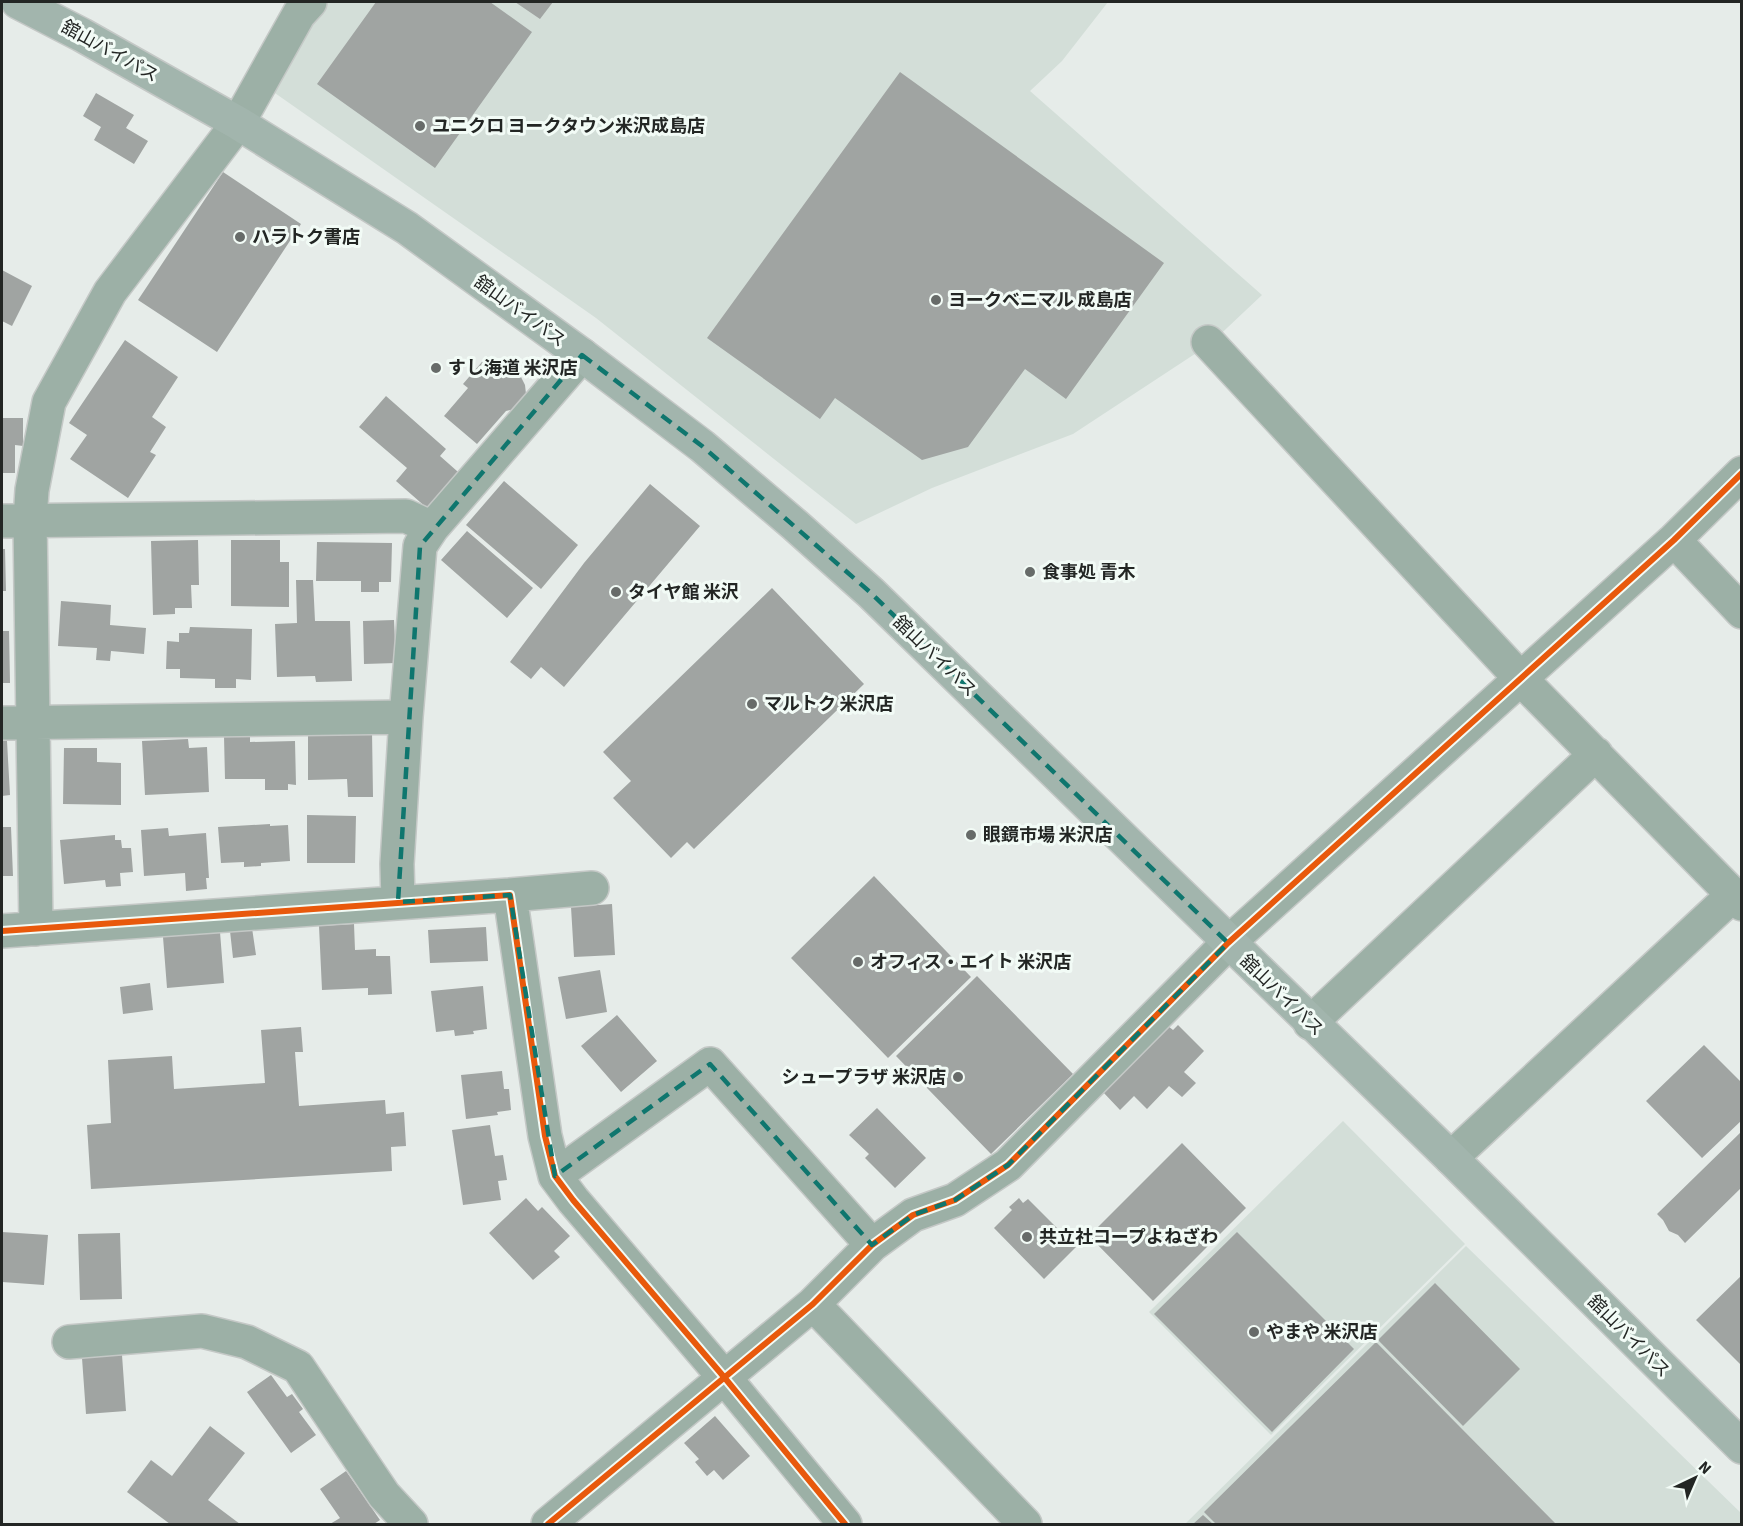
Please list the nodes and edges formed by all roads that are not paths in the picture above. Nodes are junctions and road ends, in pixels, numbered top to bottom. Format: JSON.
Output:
{"nodes":[{"id":1,"x":18,"y":2,"type":"edge"},
{"id":2,"x":310,"y":2,"type":"edge"},
{"id":3,"x":238,"y":123,"type":"junction"},
{"id":4,"x":1208,"y":342,"type":"dead end"},
{"id":5,"x":582,"y":355,"type":"junction"},
{"id":6,"x":1742,"y":473,"type":"edge"},
{"id":7,"x":16,"y":520,"type":"edge"},
{"id":8,"x":432,"y":528,"type":"junction"},
{"id":9,"x":1674,"y":540,"type":"junction"},
{"id":10,"x":1742,"y":612,"type":"edge"},
{"id":11,"x":1521,"y":679,"type":"junction"},
{"id":12,"x":406,"y":717,"type":"junction"},
{"id":13,"x":17,"y":722,"type":"edge"},
{"id":14,"x":1596,"y":754,"type":"junction"},
{"id":15,"x":592,"y":888,"type":"dead end"},
{"id":16,"x":510,"y":895,"type":"junction"},
{"id":17,"x":1737,"y":900,"type":"edge"},
{"id":18,"x":398,"y":902,"type":"junction"},
{"id":19,"x":36,"y":929,"type":"junction"},
{"id":20,"x":2,"y":931,"type":"edge"},
{"id":21,"x":1228,"y":943,"type":"junction"},
{"id":22,"x":1311,"y":1023,"type":"junction"},
{"id":23,"x":1451,"y":1158,"type":"junction"},
{"id":24,"x":555,"y":1176,"type":"junction"},
{"id":25,"x":872,"y":1245,"type":"junction"},
{"id":26,"x":813,"y":1304,"type":"junction"},
{"id":27,"x":69,"y":1342,"type":"dead end"},
{"id":28,"x":724,"y":1377,"type":"junction"},
{"id":29,"x":1742,"y":1447,"type":"edge"},
{"id":30,"x":411,"y":1524,"type":"edge"},
{"id":31,"x":548,"y":1524,"type":"edge"},
{"id":32,"x":844,"y":1524,"type":"edge"},
{"id":33,"x":1025,"y":1524,"type":"edge"}],
"edges":[{"from":1,"to":3,"type":"highway","name":"舘山バイパス"},
{"from":2,"to":3,"type":"street"},
{"from":3,"to":5,"type":"highway","name":"舘山バイパス"},
{"from":3,"to":7,"type":"street"},
{"from":4,"to":11,"type":"street"},
{"from":5,"to":8,"type":"street"},
{"from":5,"to":21,"type":"highway","name":"舘山バイパス"},
{"from":6,"to":9,"type":"street"},
{"from":7,"to":8,"type":"street"},
{"from":7,"to":13,"type":"street"},
{"from":8,"to":12,"type":"street"},
{"from":9,"to":10,"type":"street"},
{"from":9,"to":11,"type":"street"},
{"from":11,"to":14,"type":"street"},
{"from":11,"to":21,"type":"street"},
{"from":12,"to":13,"type":"street"},
{"from":12,"to":18,"type":"street"},
{"from":13,"to":19,"type":"street"},
{"from":14,"to":17,"type":"street"},
{"from":14,"to":22,"type":"street"},
{"from":15,"to":16,"type":"street"},
{"from":16,"to":18,"type":"street"},
{"from":16,"to":24,"type":"street"},
{"from":17,"to":23,"type":"street"},
{"from":18,"to":19,"type":"street"},
{"from":19,"to":20,"type":"street"},
{"from":21,"to":22,"type":"highway","name":"舘山バイパス"},
{"from":21,"to":25,"type":"street"},
{"from":22,"to":23,"type":"highway","name":"舘山バイパス"},
{"from":23,"to":29,"type":"highway","name":"舘山バイパス"},
{"from":24,"to":25,"type":"street"},
{"from":24,"to":28,"type":"street"},
{"from":25,"to":26,"type":"street"},
{"from":26,"to":28,"type":"street"},
{"from":26,"to":33,"type":"street"},
{"from":27,"to":30,"type":"street"},
{"from":28,"to":31,"type":"street"},
{"from":28,"to":32,"type":"street"}]}
